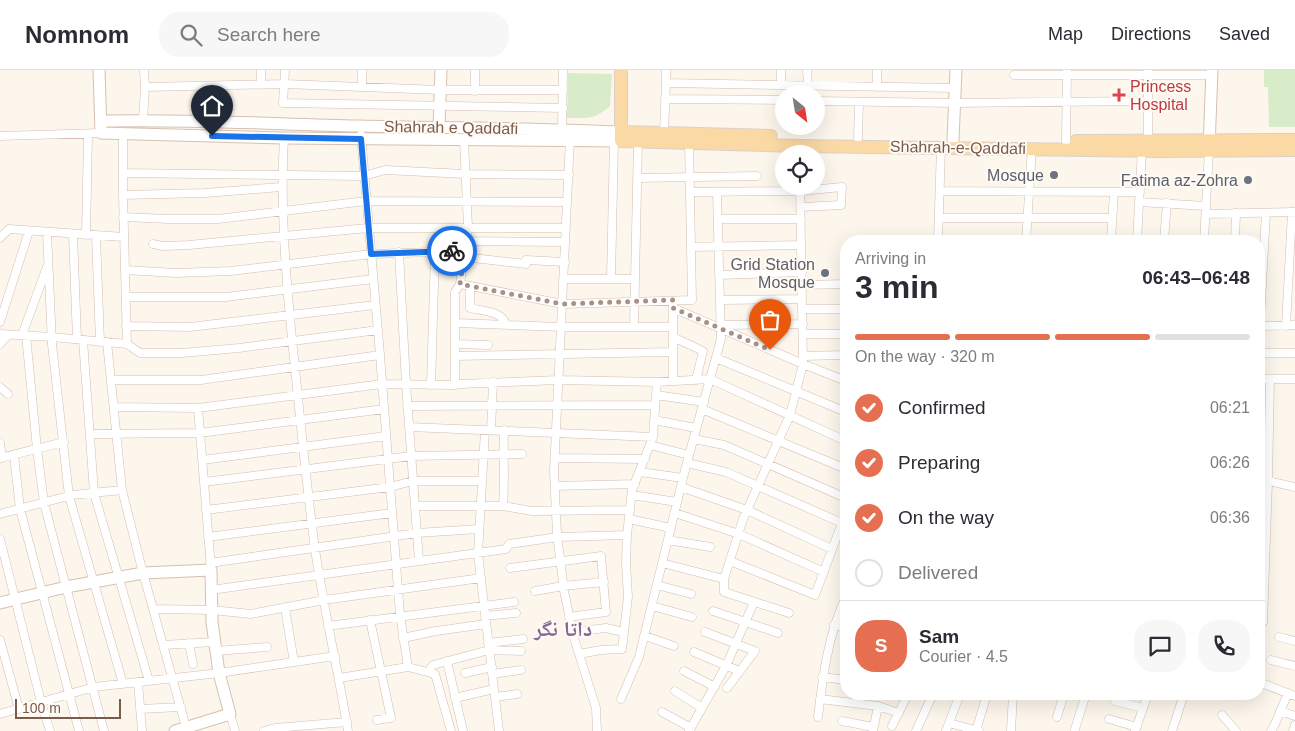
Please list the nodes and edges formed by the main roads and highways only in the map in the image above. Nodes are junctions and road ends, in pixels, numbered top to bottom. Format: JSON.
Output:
{"nodes":[{"id":1,"x":99,"y":70,"type":"edge"},
{"id":2,"x":441,"y":70,"type":"edge"},
{"id":3,"x":621,"y":70,"type":"edge"},
{"id":4,"x":628,"y":70,"type":"edge"},
{"id":5,"x":956,"y":70,"type":"edge"},
{"id":6,"x":1212,"y":72,"type":"edge"},
{"id":7,"x":102,"y":121,"type":"junction"},
{"id":8,"x":440,"y":128,"type":"junction"},
{"id":9,"x":624,"y":138,"type":"junction"},
{"id":10,"x":953,"y":140,"type":"junction"},
{"id":11,"x":1295,"y":140,"type":"edge"},
{"id":12,"x":1145,"y":146,"type":"junction"},
{"id":13,"x":1209,"y":146,"type":"junction"},
{"id":14,"x":775,"y":148,"type":"edge"},
{"id":15,"x":825,"y":149,"type":"edge"},
{"id":16,"x":1295,"y":150,"type":"edge"},
{"id":17,"x":0,"y":604,"type":"edge"},
{"id":18,"x":187,"y":729,"type":"edge"},
{"id":19,"x":175,"y":731,"type":"edge"}],
"edges":[{"from":1,"to":7,"type":"main road"},
{"from":2,"to":8,"type":"main road"},
{"from":3,"to":9,"type":"main road"},
{"from":4,"to":9,"type":"main road"},
{"from":5,"to":10,"type":"main road"},
{"from":6,"to":13,"type":"main road"},
{"from":7,"to":8,"type":"main road","name":"Shahrah e Qaddafi"},
{"from":7,"to":9,"type":"main road","name":"Shahrah e Qaddafi"},
{"from":8,"to":9,"type":"main road","name":"Shahrah e Qaddafi"},
{"from":9,"to":10,"type":"main road","name":"Shahrah-e-Qaddafi"},
{"from":9,"to":14,"type":"main road","name":"Shahrah-e-Qaddafi"},
{"from":10,"to":12,"type":"main road","name":"Shahrah-e-Qaddafi"},
{"from":11,"to":13,"type":"main road","name":"Shahrah-e-Qaddafi"},
{"from":12,"to":13,"type":"main road","name":"Shahrah-e-Qaddafi"},
{"from":12,"to":15,"type":"main road","name":"Shahrah-e-Qaddafi"},
{"from":13,"to":16,"type":"main road","name":"Shahrah-e-Qaddafi"},
{"from":17,"to":18,"type":"main road"},
{"from":18,"to":19,"type":"main road"}]}
